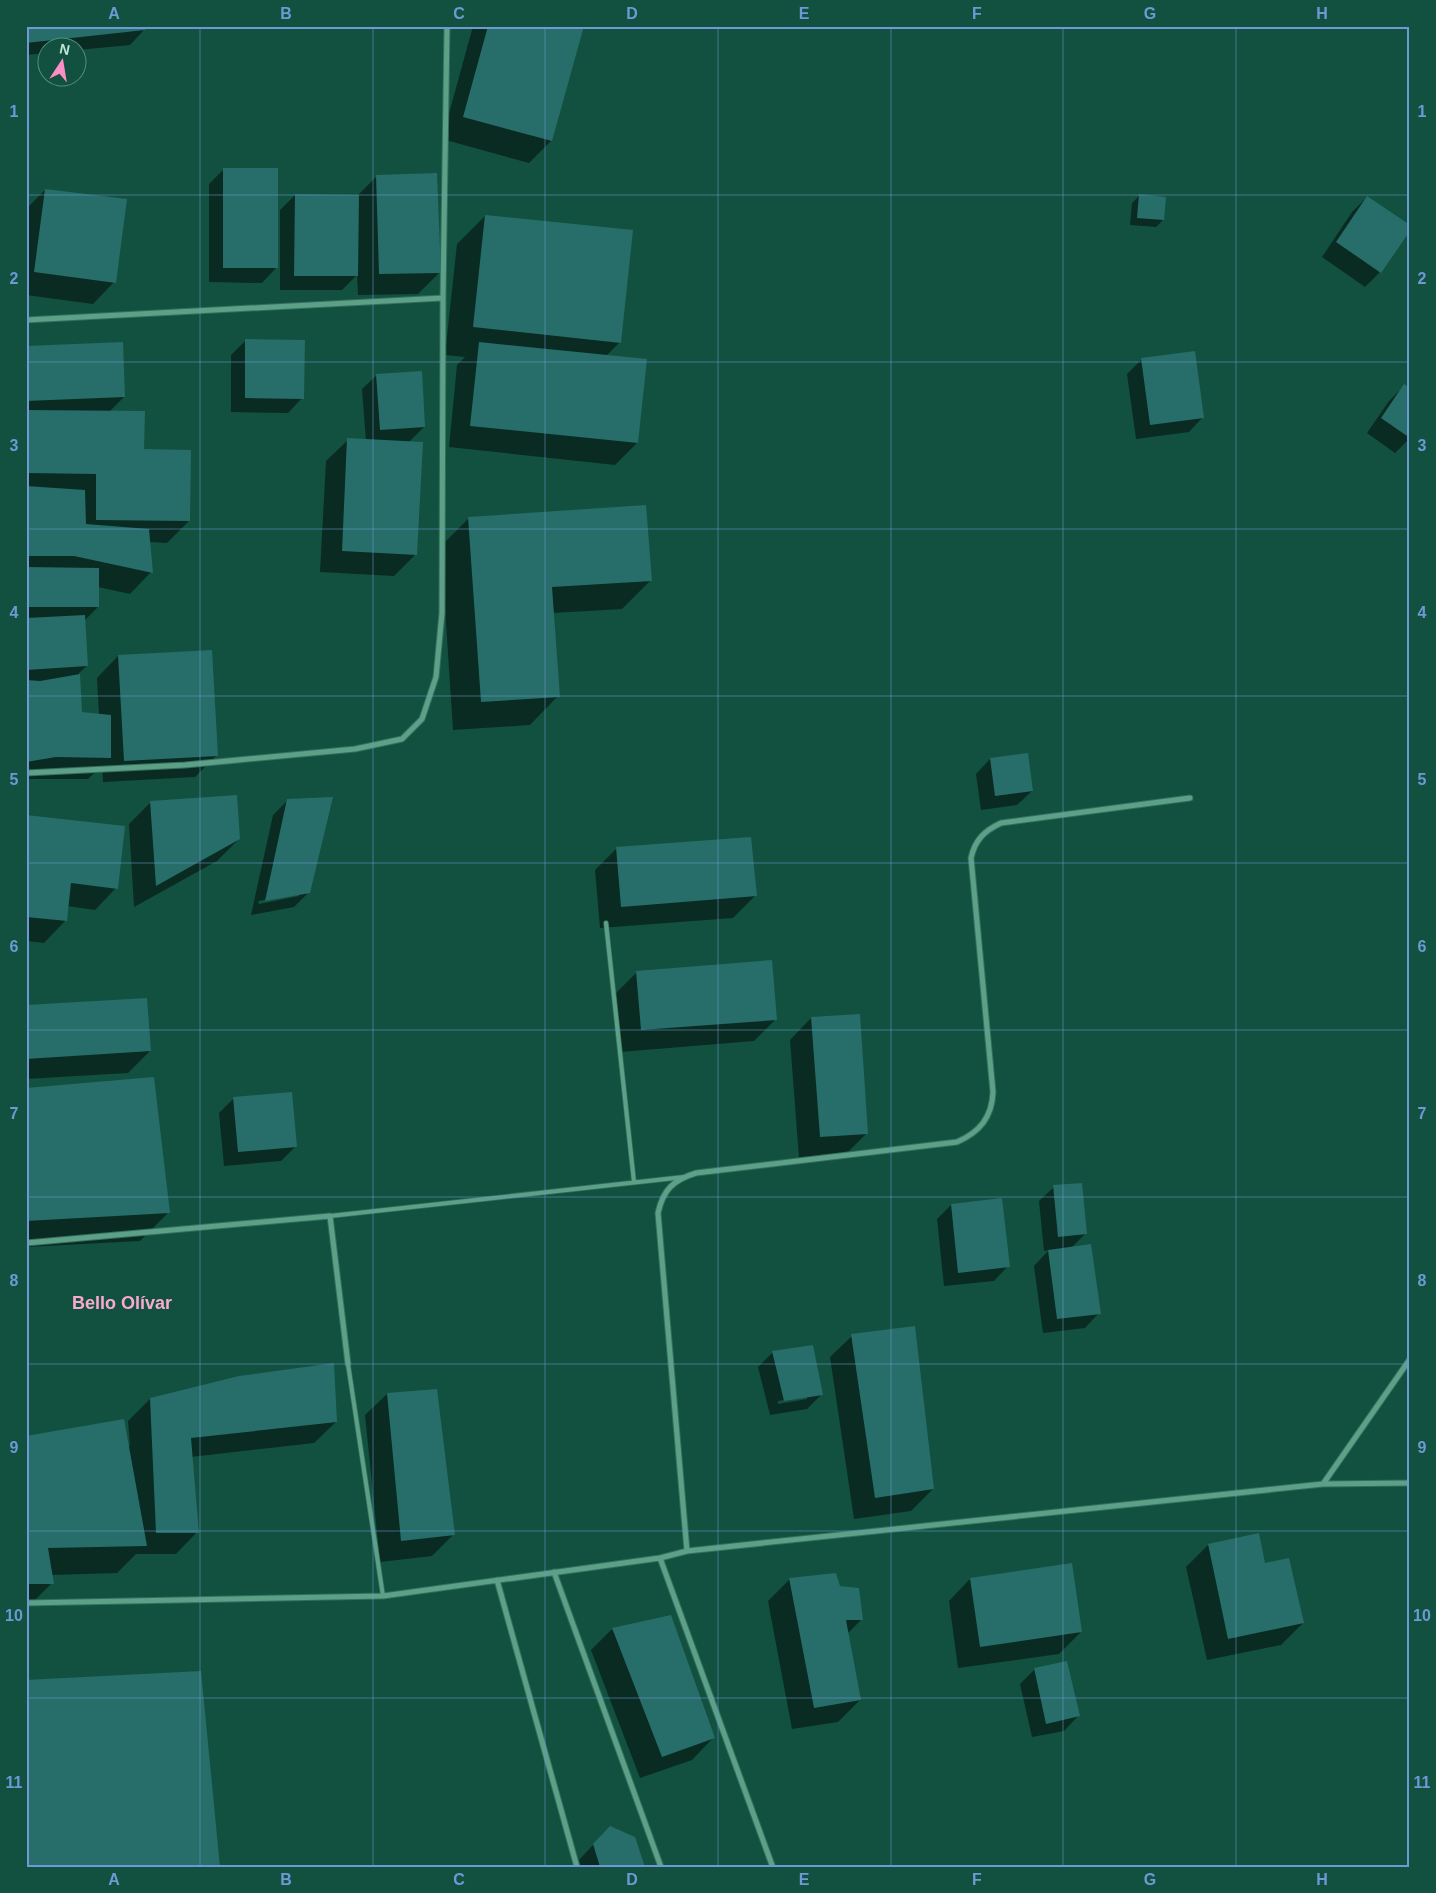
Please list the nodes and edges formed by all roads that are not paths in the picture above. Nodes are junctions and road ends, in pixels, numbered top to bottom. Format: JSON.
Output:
{"nodes":[{"id":1,"x":447,"y":26,"type":"edge"},
{"id":2,"x":443,"y":298,"type":"junction"},
{"id":3,"x":26,"y":320,"type":"edge"},
{"id":4,"x":26,"y":773,"type":"edge"},
{"id":5,"x":1190,"y":798,"type":"dead end"},
{"id":6,"x":606,"y":923,"type":"dead end"},
{"id":7,"x":684,"y":1177,"type":"junction"},
{"id":8,"x":634,"y":1182,"type":"junction"},
{"id":9,"x":330,"y":1216,"type":"junction"},
{"id":10,"x":26,"y":1243,"type":"edge"},
{"id":11,"x":1410,"y":1359,"type":"edge"},
{"id":12,"x":348,"y":1364,"type":"joint"},
{"id":13,"x":1410,"y":1483,"type":"edge"},
{"id":14,"x":1323,"y":1484,"type":"junction"},
{"id":15,"x":687,"y":1551,"type":"junction"},
{"id":16,"x":660,"y":1558,"type":"junction"},
{"id":17,"x":554,"y":1572,"type":"junction"},
{"id":18,"x":497,"y":1580,"type":"junction"},
{"id":19,"x":383,"y":1596,"type":"junction"},
{"id":20,"x":26,"y":1603,"type":"edge"},
{"id":21,"x":772,"y":1865,"type":"dead end"},
{"id":22,"x":577,"y":1867,"type":"edge"},
{"id":23,"x":661,"y":1867,"type":"edge"}],
"edges":[{"from":1,"to":2,"type":"street"},
{"from":2,"to":3,"type":"street"},
{"from":2,"to":4,"type":"street"},
{"from":5,"to":7,"type":"street"},
{"from":6,"to":8,"type":"lane"},
{"from":7,"to":8,"type":"lane"},
{"from":7,"to":15,"type":"street"},
{"from":8,"to":9,"type":"lane"},
{"from":9,"to":10,"type":"street"},
{"from":9,"to":12,"type":"street"},
{"from":11,"to":14,"type":"street"},
{"from":12,"to":19,"type":"lane"},
{"from":13,"to":14,"type":"street"},
{"from":14,"to":15,"type":"street"},
{"from":15,"to":16,"type":"street"},
{"from":16,"to":17,"type":"street"},
{"from":16,"to":21,"type":"street"},
{"from":17,"to":18,"type":"street"},
{"from":17,"to":23,"type":"street"},
{"from":18,"to":19,"type":"street"},
{"from":18,"to":22,"type":"street"},
{"from":19,"to":20,"type":"street"}]}
